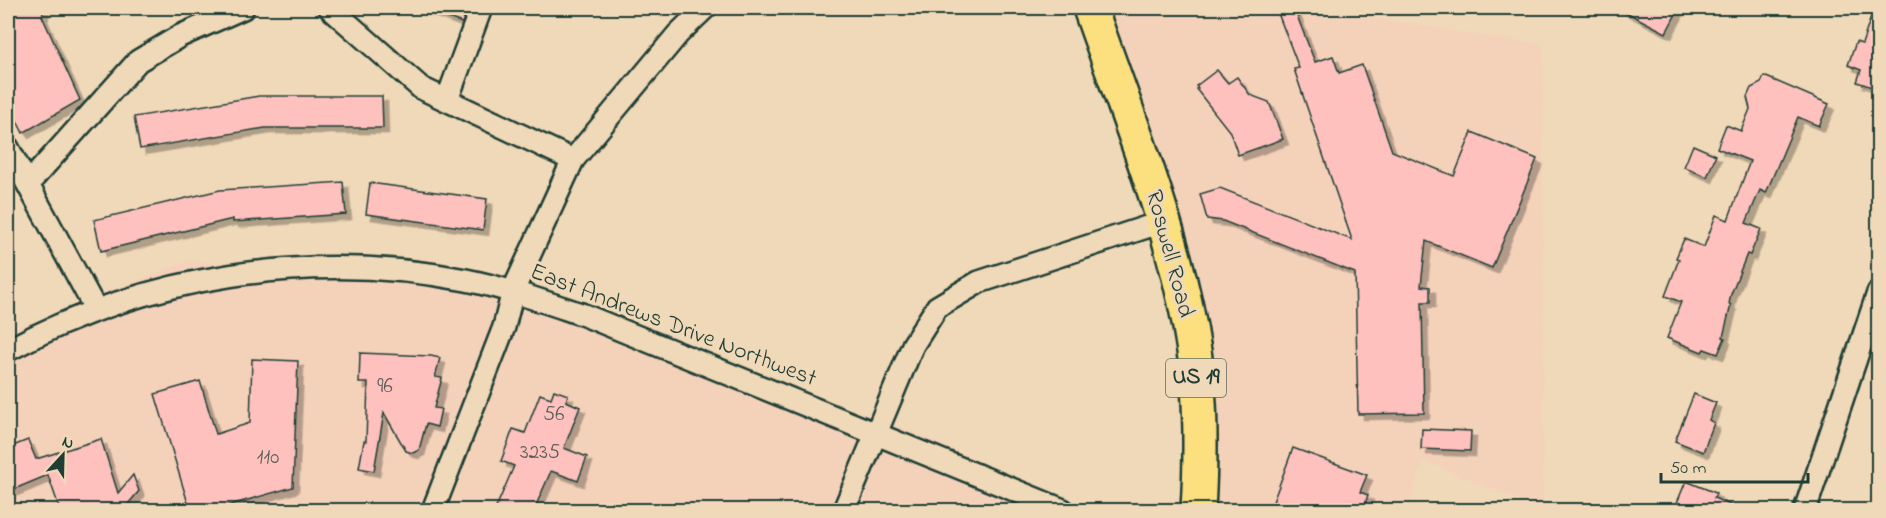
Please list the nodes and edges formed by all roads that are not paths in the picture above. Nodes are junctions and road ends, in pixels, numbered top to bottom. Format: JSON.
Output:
{"nodes":[{"id":1,"x":243,"y":8,"type":"edge"},
{"id":2,"x":330,"y":8,"type":"edge"},
{"id":3,"x":481,"y":8,"type":"edge"},
{"id":4,"x":705,"y":8,"type":"edge"},
{"id":5,"x":1090,"y":8,"type":"edge"},
{"id":6,"x":447,"y":100,"type":"junction"},
{"id":7,"x":8,"y":147,"type":"edge"},
{"id":8,"x":573,"y":160,"type":"junction"},
{"id":9,"x":28,"y":184,"type":"junction"},
{"id":10,"x":1162,"y":222,"type":"junction"},
{"id":11,"x":513,"y":291,"type":"junction"},
{"id":12,"x":1878,"y":293,"type":"edge"},
{"id":13,"x":96,"y":310,"type":"junction"},
{"id":14,"x":8,"y":350,"type":"edge"},
{"id":15,"x":875,"y":434,"type":"junction"},
{"id":16,"x":433,"y":510,"type":"edge"},
{"id":17,"x":844,"y":510,"type":"edge"},
{"id":18,"x":1063,"y":510,"type":"edge"},
{"id":19,"x":1198,"y":510,"type":"edge"},
{"id":20,"x":1804,"y":510,"type":"edge"}],
"edges":[{"from":1,"to":9,"type":"street"},
{"from":2,"to":6,"type":"street"},
{"from":3,"to":6,"type":"street"},
{"from":4,"to":8,"type":"street"},
{"from":5,"to":10,"type":"main road","name":"Roswell Road","number":"US 19"},
{"from":6,"to":8,"type":"street"},
{"from":7,"to":9,"type":"street"},
{"from":8,"to":11,"type":"street"},
{"from":9,"to":13,"type":"street"},
{"from":10,"to":15,"type":"street"},
{"from":10,"to":19,"type":"main road","name":"Roswell Road","number":"US 19"},
{"from":11,"to":13,"type":"street","name":"East Andrews Drive Northwest"},
{"from":11,"to":15,"type":"street","name":"East Andrews Drive Northwest"},
{"from":11,"to":16,"type":"street"},
{"from":12,"to":20,"type":"street"},
{"from":13,"to":14,"type":"street","name":"East Andrews Drive Northwest"},
{"from":15,"to":17,"type":"street"},
{"from":15,"to":18,"type":"street","name":"East Andrews Drive Northwest"}]}
